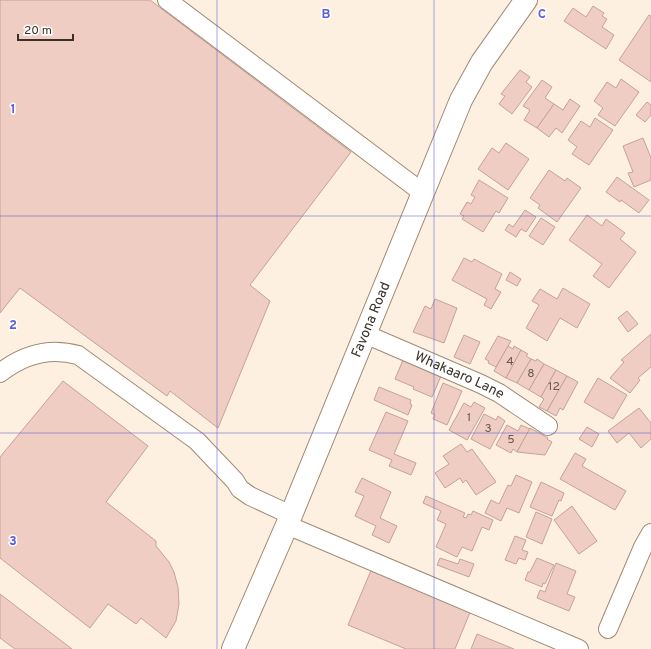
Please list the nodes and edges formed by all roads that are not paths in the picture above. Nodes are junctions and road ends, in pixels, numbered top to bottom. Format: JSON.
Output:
{"nodes":[{"id":1,"x":167,"y":0,"type":"edge"},
{"id":2,"x":526,"y":0,"type":"edge"},
{"id":3,"x":423,"y":193,"type":"junction"},
{"id":4,"x":365,"y":334,"type":"junction"},
{"id":5,"x":0,"y":373,"type":"edge"},
{"id":6,"x":548,"y":426,"type":"dead end"},
{"id":7,"x":289,"y":520,"type":"junction"},
{"id":8,"x":651,"y":533,"type":"edge"},
{"id":9,"x":608,"y":629,"type":"dead end"},
{"id":10,"x":233,"y":649,"type":"edge"},
{"id":11,"x":579,"y":649,"type":"edge"}],
"edges":[{"from":1,"to":3,"type":"street"},
{"from":2,"to":3,"type":"main road","name":"Favona Road"},
{"from":3,"to":4,"type":"main road","name":"Favona Road"},
{"from":4,"to":6,"type":"street","name":"Whakaaro Lane"},
{"from":4,"to":7,"type":"main road","name":"Favona Road"},
{"from":5,"to":7,"type":"street"},
{"from":7,"to":10,"type":"main road","name":"Favona Road"},
{"from":7,"to":11,"type":"street"},
{"from":8,"to":9,"type":"street"}]}
